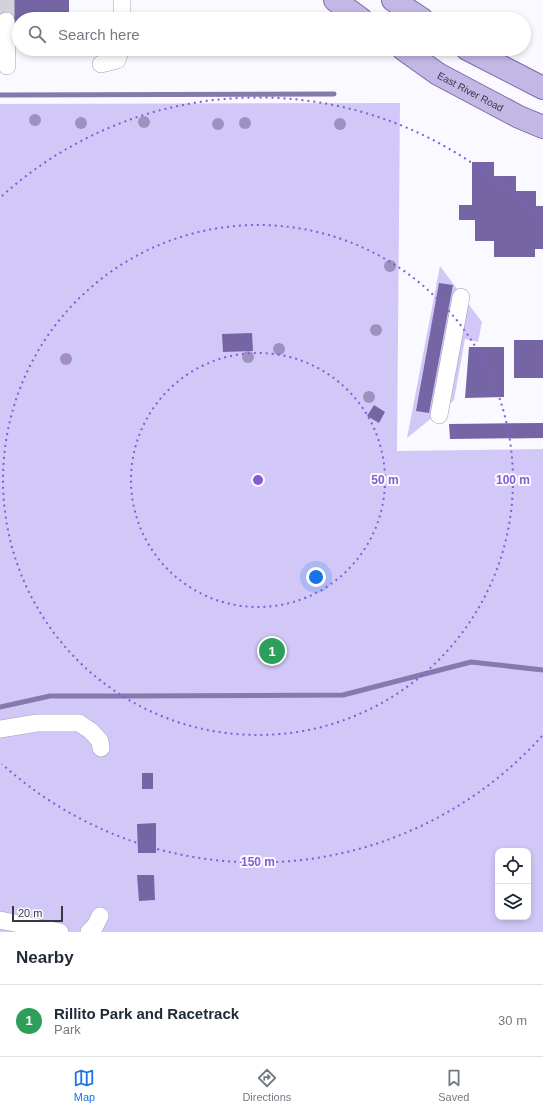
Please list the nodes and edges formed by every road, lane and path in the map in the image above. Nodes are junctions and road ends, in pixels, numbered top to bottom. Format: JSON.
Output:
{"nodes":[{"id":1,"x":122,"y":0,"type":"edge"},
{"id":2,"x":335,"y":0,"type":"edge"},
{"id":3,"x":394,"y":0,"type":"edge"},
{"id":4,"x":122,"y":12,"type":"edge"},
{"id":5,"x":351,"y":12,"type":"edge"},
{"id":6,"x":412,"y":12,"type":"edge"},
{"id":7,"x":6,"y":21,"type":"tunnel mouth"},
{"id":8,"x":118,"y":56,"type":"edge"},
{"id":9,"x":413,"y":56,"type":"edge"},
{"id":10,"x":481,"y":56,"type":"edge"},
{"id":11,"x":102,"y":64,"type":"dead end"},
{"id":12,"x":8,"y":66,"type":"edge"},
{"id":13,"x":543,"y":88,"type":"edge"},
{"id":14,"x":543,"y":127,"type":"edge"},
{"id":15,"x":461,"y":298,"type":"dead end"},
{"id":16,"x":439,"y":415,"type":"dead end"},
{"id":17,"x":0,"y":729,"type":"edge"},
{"id":18,"x":102,"y":748,"type":"dead end"},
{"id":19,"x":100,"y":916,"type":"dead end"},
{"id":20,"x":0,"y":920,"type":"edge"},
{"id":21,"x":60,"y":932,"type":"edge"},
{"id":22,"x":89,"y":932,"type":"edge"}],
"edges":[{"from":1,"to":4,"type":"lane"},
{"from":2,"to":5,"type":"main road"},
{"from":3,"to":6,"type":"main road"},
{"from":7,"to":12,"type":"lane"},
{"from":8,"to":11,"type":"lane"},
{"from":9,"to":14,"type":"main road","name":"East River Road"},
{"from":10,"to":13,"type":"main road"},
{"from":15,"to":16,"type":"lane"},
{"from":17,"to":18,"type":"lane"},
{"from":19,"to":22,"type":"lane"},
{"from":20,"to":21,"type":"lane"}]}
